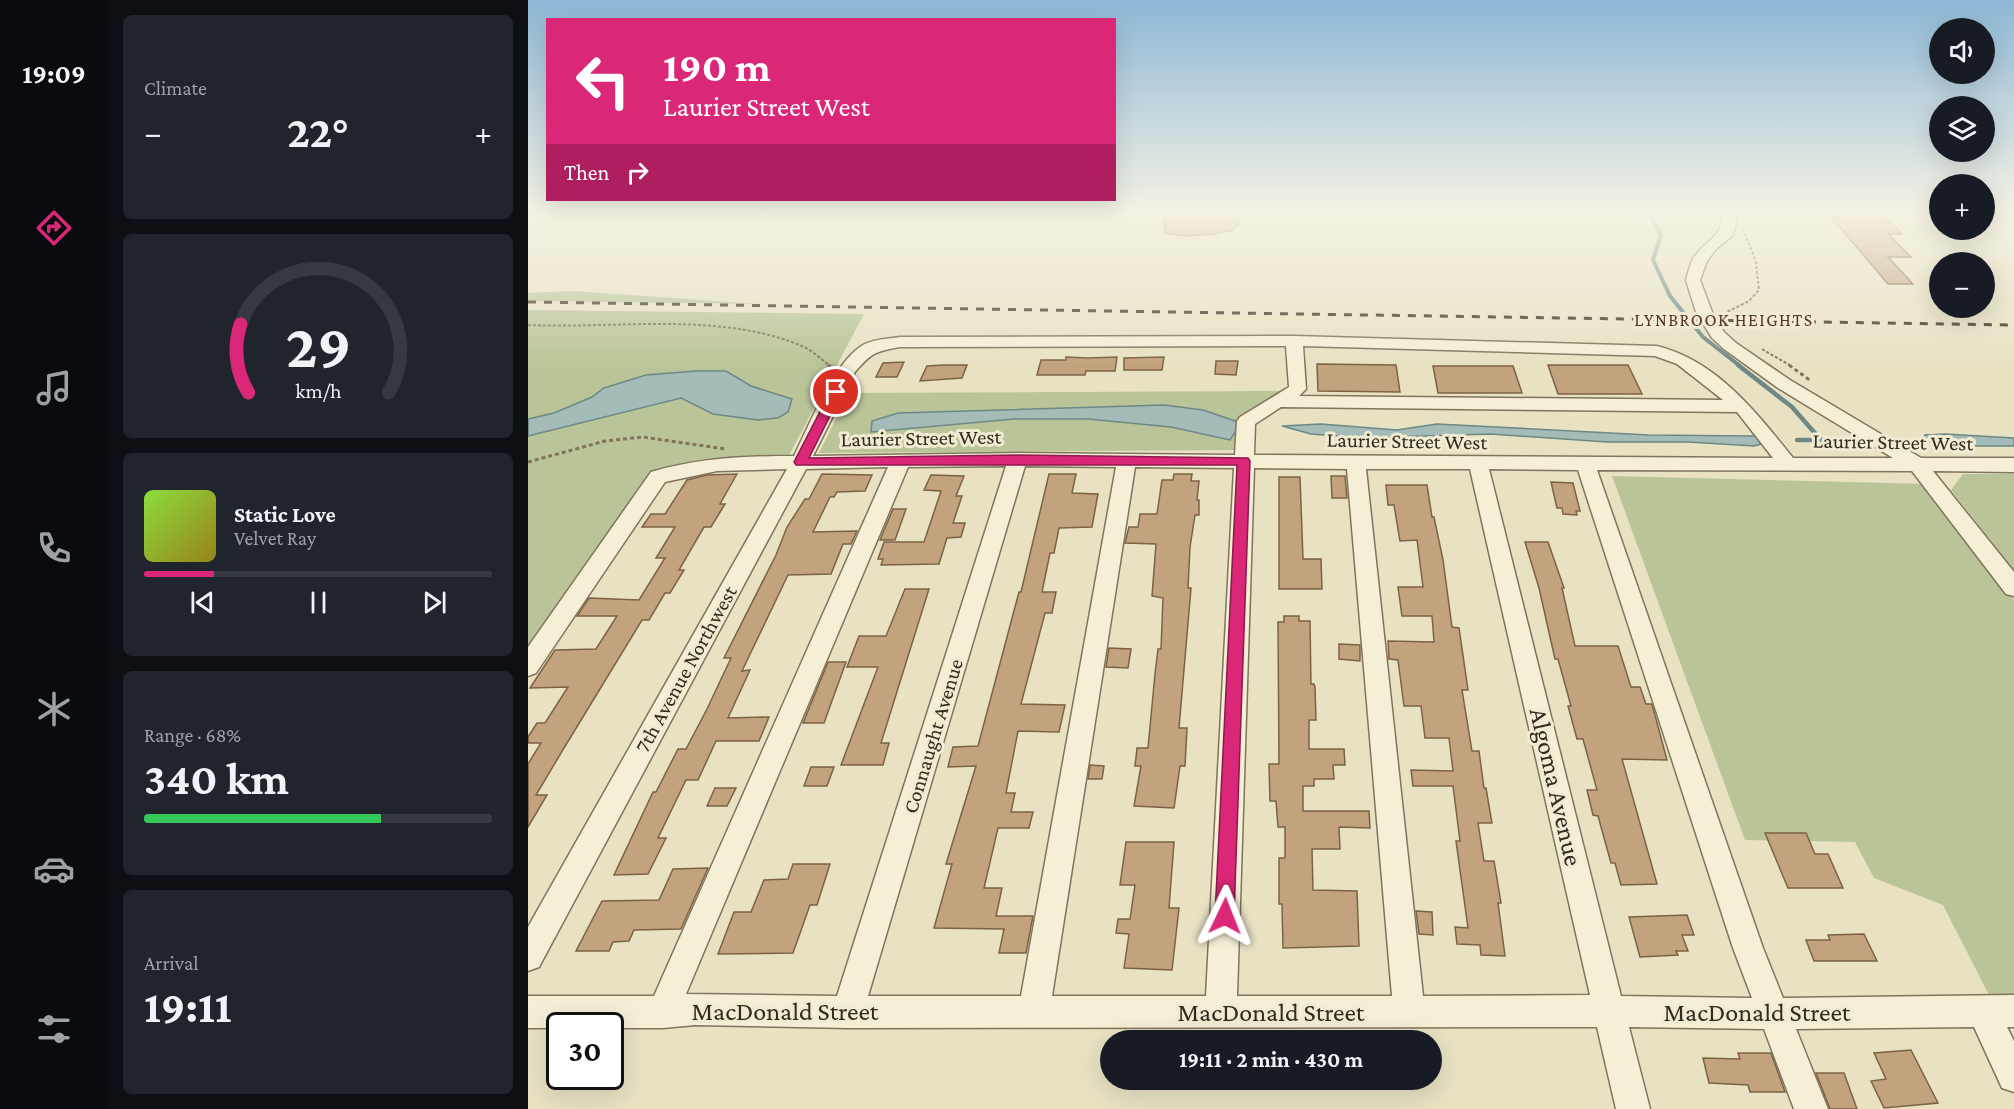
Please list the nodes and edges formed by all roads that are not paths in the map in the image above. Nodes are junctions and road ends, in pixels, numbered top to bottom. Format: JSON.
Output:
{"nodes":[{"id":1,"x":1699,"y":263,"type":"edge"},
{"id":2,"x":1294,"y":341,"type":"junction"},
{"id":3,"x":1278,"y":401,"type":"junction"},
{"id":4,"x":1742,"y":406,"type":"junction"},
{"id":5,"x":1018,"y":459,"type":"junction"},
{"id":6,"x":901,"y":460,"type":"junction"},
{"id":7,"x":1127,"y":460,"type":"junction"},
{"id":8,"x":1243,"y":461,"type":"junction"},
{"id":9,"x":800,"y":462,"type":"junction"},
{"id":10,"x":1356,"y":463,"type":"junction"},
{"id":11,"x":1787,"y":463,"type":"junction"},
{"id":12,"x":1478,"y":464,"type":"junction"},
{"id":13,"x":1586,"y":465,"type":"junction"},
{"id":14,"x":1918,"y":465,"type":"junction"},
{"id":15,"x":2014,"y":465,"type":"edge"},
{"id":16,"x":2014,"y":588,"type":"edge"},
{"id":17,"x":528,"y":666,"type":"edge"},
{"id":18,"x":528,"y":956,"type":"edge"},
{"id":19,"x":1609,"y":1011,"type":"junction"},
{"id":20,"x":1983,"y":1011,"type":"junction"},
{"id":21,"x":2014,"y":1011,"type":"edge"},
{"id":22,"x":528,"y":1012,"type":"edge"},
{"id":23,"x":663,"y":1012,"type":"junction"},
{"id":24,"x":848,"y":1012,"type":"junction"},
{"id":25,"x":1034,"y":1012,"type":"junction"},
{"id":26,"x":1221,"y":1012,"type":"junction"},
{"id":27,"x":1409,"y":1012,"type":"junction"},
{"id":28,"x":1774,"y":1014,"type":"junction"},
{"id":29,"x":2014,"y":1076,"type":"edge"},
{"id":30,"x":1633,"y":1109,"type":"edge"},
{"id":31,"x":1811,"y":1109,"type":"edge"}],
"edges":[{"from":1,"to":14,"type":"street"},
{"from":2,"to":3,"type":"street"},
{"from":2,"to":4,"type":"street","name":"7th Avenue Northwest"},
{"from":2,"to":9,"type":"street","name":"7th Avenue Northwest"},
{"from":3,"to":4,"type":"street"},
{"from":3,"to":8,"type":"street"},
{"from":4,"to":11,"type":"street","name":"7th Avenue Northwest"},
{"from":5,"to":6,"type":"street","name":"Laurier Street West"},
{"from":5,"to":7,"type":"street","name":"Laurier Street West"},
{"from":5,"to":24,"type":"street","name":"Connaught Avenue"},
{"from":6,"to":9,"type":"street","name":"Laurier Street West"},
{"from":6,"to":23,"type":"street"},
{"from":7,"to":8,"type":"street","name":"Laurier Street West"},
{"from":7,"to":25,"type":"street"},
{"from":8,"to":10,"type":"street","name":"Laurier Street West"},
{"from":8,"to":26,"type":"street"},
{"from":9,"to":17,"type":"street","name":"Laurier Street West"},
{"from":9,"to":18,"type":"street","name":"7th Avenue Northwest"},
{"from":10,"to":12,"type":"street","name":"Laurier Street West"},
{"from":10,"to":27,"type":"street"},
{"from":11,"to":13,"type":"street","name":"Laurier Street West"},
{"from":11,"to":14,"type":"street","name":"Laurier Street West"},
{"from":12,"to":13,"type":"street","name":"Laurier Street West"},
{"from":12,"to":19,"type":"street","name":"Algoma Avenue"},
{"from":13,"to":28,"type":"street"},
{"from":14,"to":15,"type":"street","name":"Laurier Street West"},
{"from":14,"to":16,"type":"street"},
{"from":19,"to":27,"type":"street","name":"MacDonald Street"},
{"from":19,"to":28,"type":"street","name":"MacDonald Street"},
{"from":19,"to":30,"type":"street","name":"Algoma Avenue"},
{"from":20,"to":21,"type":"street","name":"MacDonald Street"},
{"from":20,"to":28,"type":"street","name":"MacDonald Street"},
{"from":20,"to":29,"type":"street"},
{"from":22,"to":23,"type":"street","name":"MacDonald Street"},
{"from":23,"to":24,"type":"street","name":"MacDonald Street"},
{"from":24,"to":25,"type":"street","name":"MacDonald Street"},
{"from":25,"to":26,"type":"street","name":"MacDonald Street"},
{"from":26,"to":27,"type":"street","name":"MacDonald Street"},
{"from":28,"to":31,"type":"street"}]}
